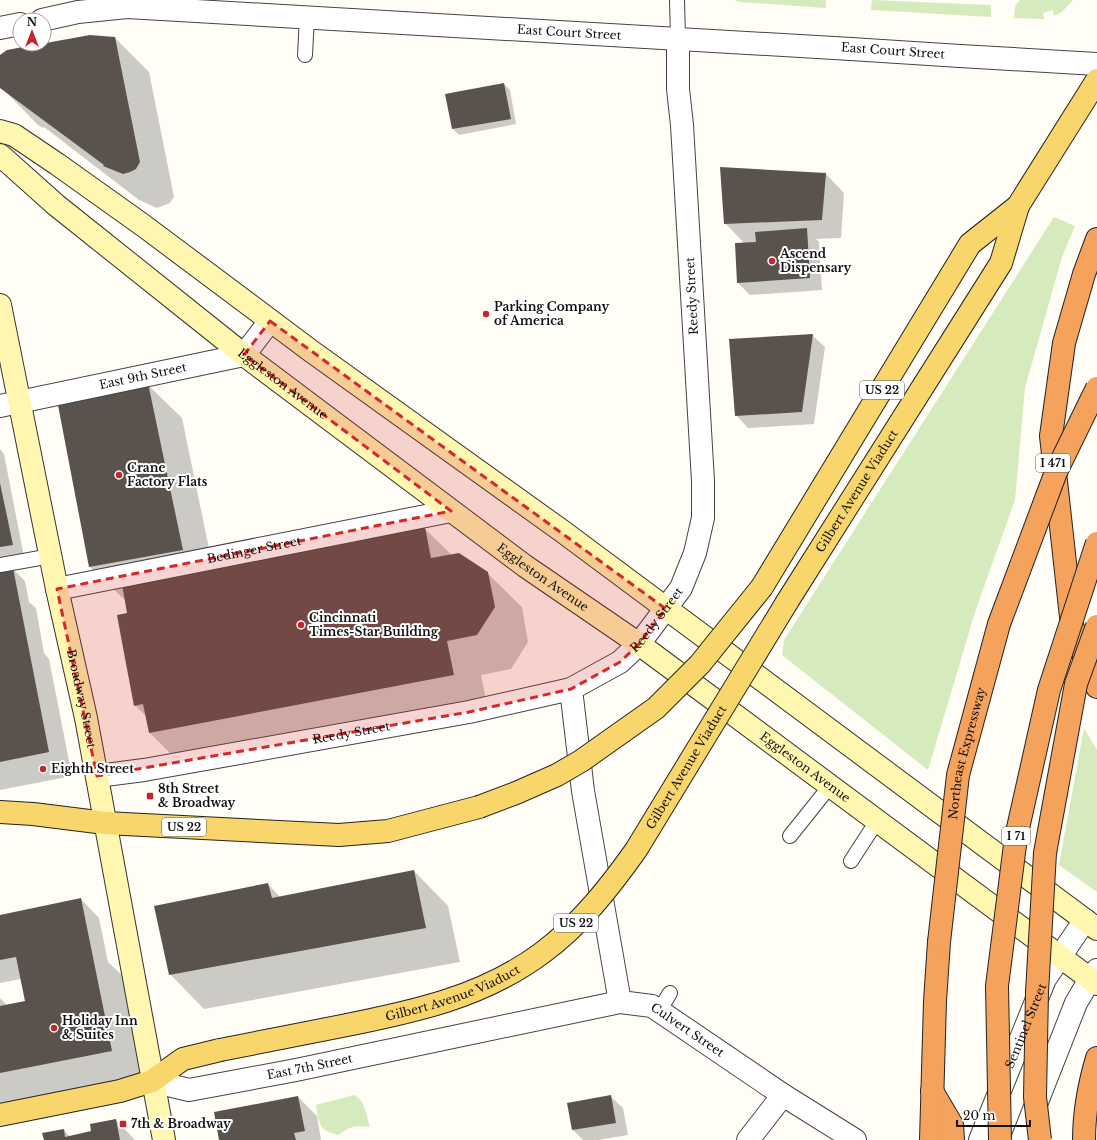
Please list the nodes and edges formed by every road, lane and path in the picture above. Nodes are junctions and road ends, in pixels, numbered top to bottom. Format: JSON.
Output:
{"nodes":[{"id":1,"x":677,"y":0,"type":"edge"},
{"id":2,"x":307,"y":17,"type":"junction"},
{"id":3,"x":52,"y":18,"type":"edge"},
{"id":4,"x":12,"y":26,"type":"edge"},
{"id":5,"x":0,"y":28,"type":"edge"},
{"id":6,"x":678,"y":38,"type":"junction"},
{"id":7,"x":305,"y":55,"type":"dead end"},
{"id":8,"x":1097,"y":64,"type":"edge"},
{"id":9,"x":1097,"y":80,"type":"edge"},
{"id":10,"x":0,"y":131,"type":"edge"},
{"id":11,"x":0,"y":155,"type":"edge"},
{"id":12,"x":1018,"y":206,"type":"junction"},
{"id":13,"x":1097,"y":239,"type":"edge"},
{"id":14,"x":0,"y":305,"type":"edge"},
{"id":15,"x":270,"y":321,"type":"junction"},
{"id":16,"x":244,"y":355,"type":"junction"},
{"id":17,"x":1097,"y":388,"type":"edge"},
{"id":18,"x":9,"y":404,"type":"edge"},
{"id":19,"x":451,"y":511,"type":"junction"},
{"id":20,"x":1097,"y":543,"type":"edge"},
{"id":21,"x":50,"y":556,"type":"junction"},
{"id":22,"x":0,"y":566,"type":"edge"},
{"id":23,"x":57,"y":589,"type":"junction"},
{"id":24,"x":666,"y":609,"type":"junction"},
{"id":25,"x":1097,"y":626,"type":"edge"},
{"id":26,"x":639,"y":644,"type":"junction"},
{"id":27,"x":1097,"y":687,"type":"edge"},
{"id":28,"x":571,"y":689,"type":"junction"},
{"id":29,"x":97,"y":776,"type":"junction"},
{"id":30,"x":830,"y":786,"type":"junction"},
{"id":31,"x":0,"y":812,"type":"edge"},
{"id":32,"x":877,"y":821,"type":"junction"},
{"id":33,"x":105,"y":823,"type":"junction"},
{"id":34,"x":790,"y":836,"type":"dead end"},
{"id":35,"x":851,"y":862,"type":"dead end"},
{"id":36,"x":1091,"y":925,"type":"edge"},
{"id":37,"x":1060,"y":956,"type":"junction"},
{"id":38,"x":1094,"y":978,"type":"edge"},
{"id":39,"x":620,"y":1002,"type":"junction"},
{"id":40,"x":1097,"y":1058,"type":"edge"},
{"id":41,"x":152,"y":1081,"type":"junction"},
{"id":42,"x":932,"y":1091,"type":"junction"},
{"id":43,"x":783,"y":1094,"type":"junction"},
{"id":44,"x":0,"y":1115,"type":"edge"},
{"id":45,"x":164,"y":1140,"type":"edge"},
{"id":46,"x":748,"y":1140,"type":"edge"},
{"id":47,"x":855,"y":1140,"type":"edge"},
{"id":48,"x":931,"y":1140,"type":"edge"},
{"id":49,"x":952,"y":1140,"type":"edge"},
{"id":50,"x":980,"y":1140,"type":"edge"},
{"id":51,"x":1000,"y":1140,"type":"edge"},
{"id":52,"x":1022,"y":1140,"type":"edge"},
{"id":53,"x":1040,"y":1140,"type":"edge"},
{"id":54,"x":1084,"y":1140,"type":"edge"}],
"edges":[{"from":1,"to":6,"type":"lane"},
{"from":2,"to":3,"type":"street","name":"East Court Street"},
{"from":2,"to":6,"type":"street","name":"East Court Street"},
{"from":2,"to":7,"type":"lane"},
{"from":4,"to":5,"type":"street"},
{"from":6,"to":8,"type":"street","name":"East Court Street"},
{"from":6,"to":24,"type":"street","name":"Reedy Street"},
{"from":9,"to":12,"type":"main road","name":"Gilbert Avenue Viaduct","number":"US 22"},
{"from":10,"to":15,"type":"main road"},
{"from":11,"to":16,"type":"main road","name":"Eggleston Avenue"},
{"from":12,"to":33,"type":"main road","name":"Gilbert Avenue Viaduct","number":"US 22","bridge":true},
{"from":12,"to":41,"type":"main road","name":"Gilbert Avenue Viaduct","number":"US 22","bridge":true},
{"from":13,"to":27,"type":"highway","number":"I 471"},
{"from":14,"to":18,"type":"main road","name":"Broadway Street"},
{"from":15,"to":16,"type":"street"},
{"from":15,"to":24,"type":"main road"},
{"from":16,"to":18,"type":"street","name":"East 9th Street"},
{"from":16,"to":19,"type":"main road","name":"Eggleston Avenue"},
{"from":17,"to":42,"type":"highway","name":"Northeast Expressway","bridge":true},
{"from":18,"to":21,"type":"main road","name":"Broadway Street"},
{"from":19,"to":23,"type":"street","name":"Bedinger Street"},
{"from":19,"to":26,"type":"main road","name":"Eggleston Avenue"},
{"from":20,"to":51,"type":"highway","number":"I 71","bridge":true},
{"from":21,"to":22,"type":"lane"},
{"from":21,"to":23,"type":"main road","name":"Broadway Street"},
{"from":23,"to":29,"type":"main road","name":"Broadway Street"},
{"from":24,"to":26,"type":"street","name":"Reedy Street"},
{"from":24,"to":36,"type":"main road"},
{"from":25,"to":53,"type":"highway","bridge":true},
{"from":26,"to":28,"type":"street","name":"Reedy Street"},
{"from":26,"to":30,"type":"main road","name":"Eggleston Avenue"},
{"from":28,"to":29,"type":"street","name":"Reedy Street"},
{"from":28,"to":39,"type":"street"},
{"from":29,"to":33,"type":"main road","name":"Broadway Street"},
{"from":30,"to":32,"type":"main road","name":"Eggleston Avenue"},
{"from":30,"to":34,"type":"lane"},
{"from":31,"to":33,"type":"main road","number":"US 22"},
{"from":32,"to":35,"type":"lane"},
{"from":32,"to":37,"type":"main road","name":"Eggleston Avenue"},
{"from":33,"to":41,"type":"main road","name":"Broadway Street"},
{"from":36,"to":37,"type":"street","name":"Sentinel Street"},
{"from":37,"to":38,"type":"main road","name":"Eggleston Avenue"},
{"from":37,"to":50,"type":"street","name":"Sentinel Street"},
{"from":38,"to":52,"type":"street"},
{"from":39,"to":41,"type":"street","name":"East 7th Street"},
{"from":39,"to":43,"type":"street","name":"Culvert Street"},
{"from":40,"to":54,"type":"highway"},
{"from":41,"to":44,"type":"main road","number":"US 22"},
{"from":41,"to":45,"type":"main road","name":"Broadway Street"},
{"from":42,"to":48,"type":"highway","name":"Northeast Expressway"},
{"from":42,"to":49,"type":"highway"},
{"from":43,"to":46,"type":"street"},
{"from":43,"to":47,"type":"street","name":"Culvert Street"}]}
